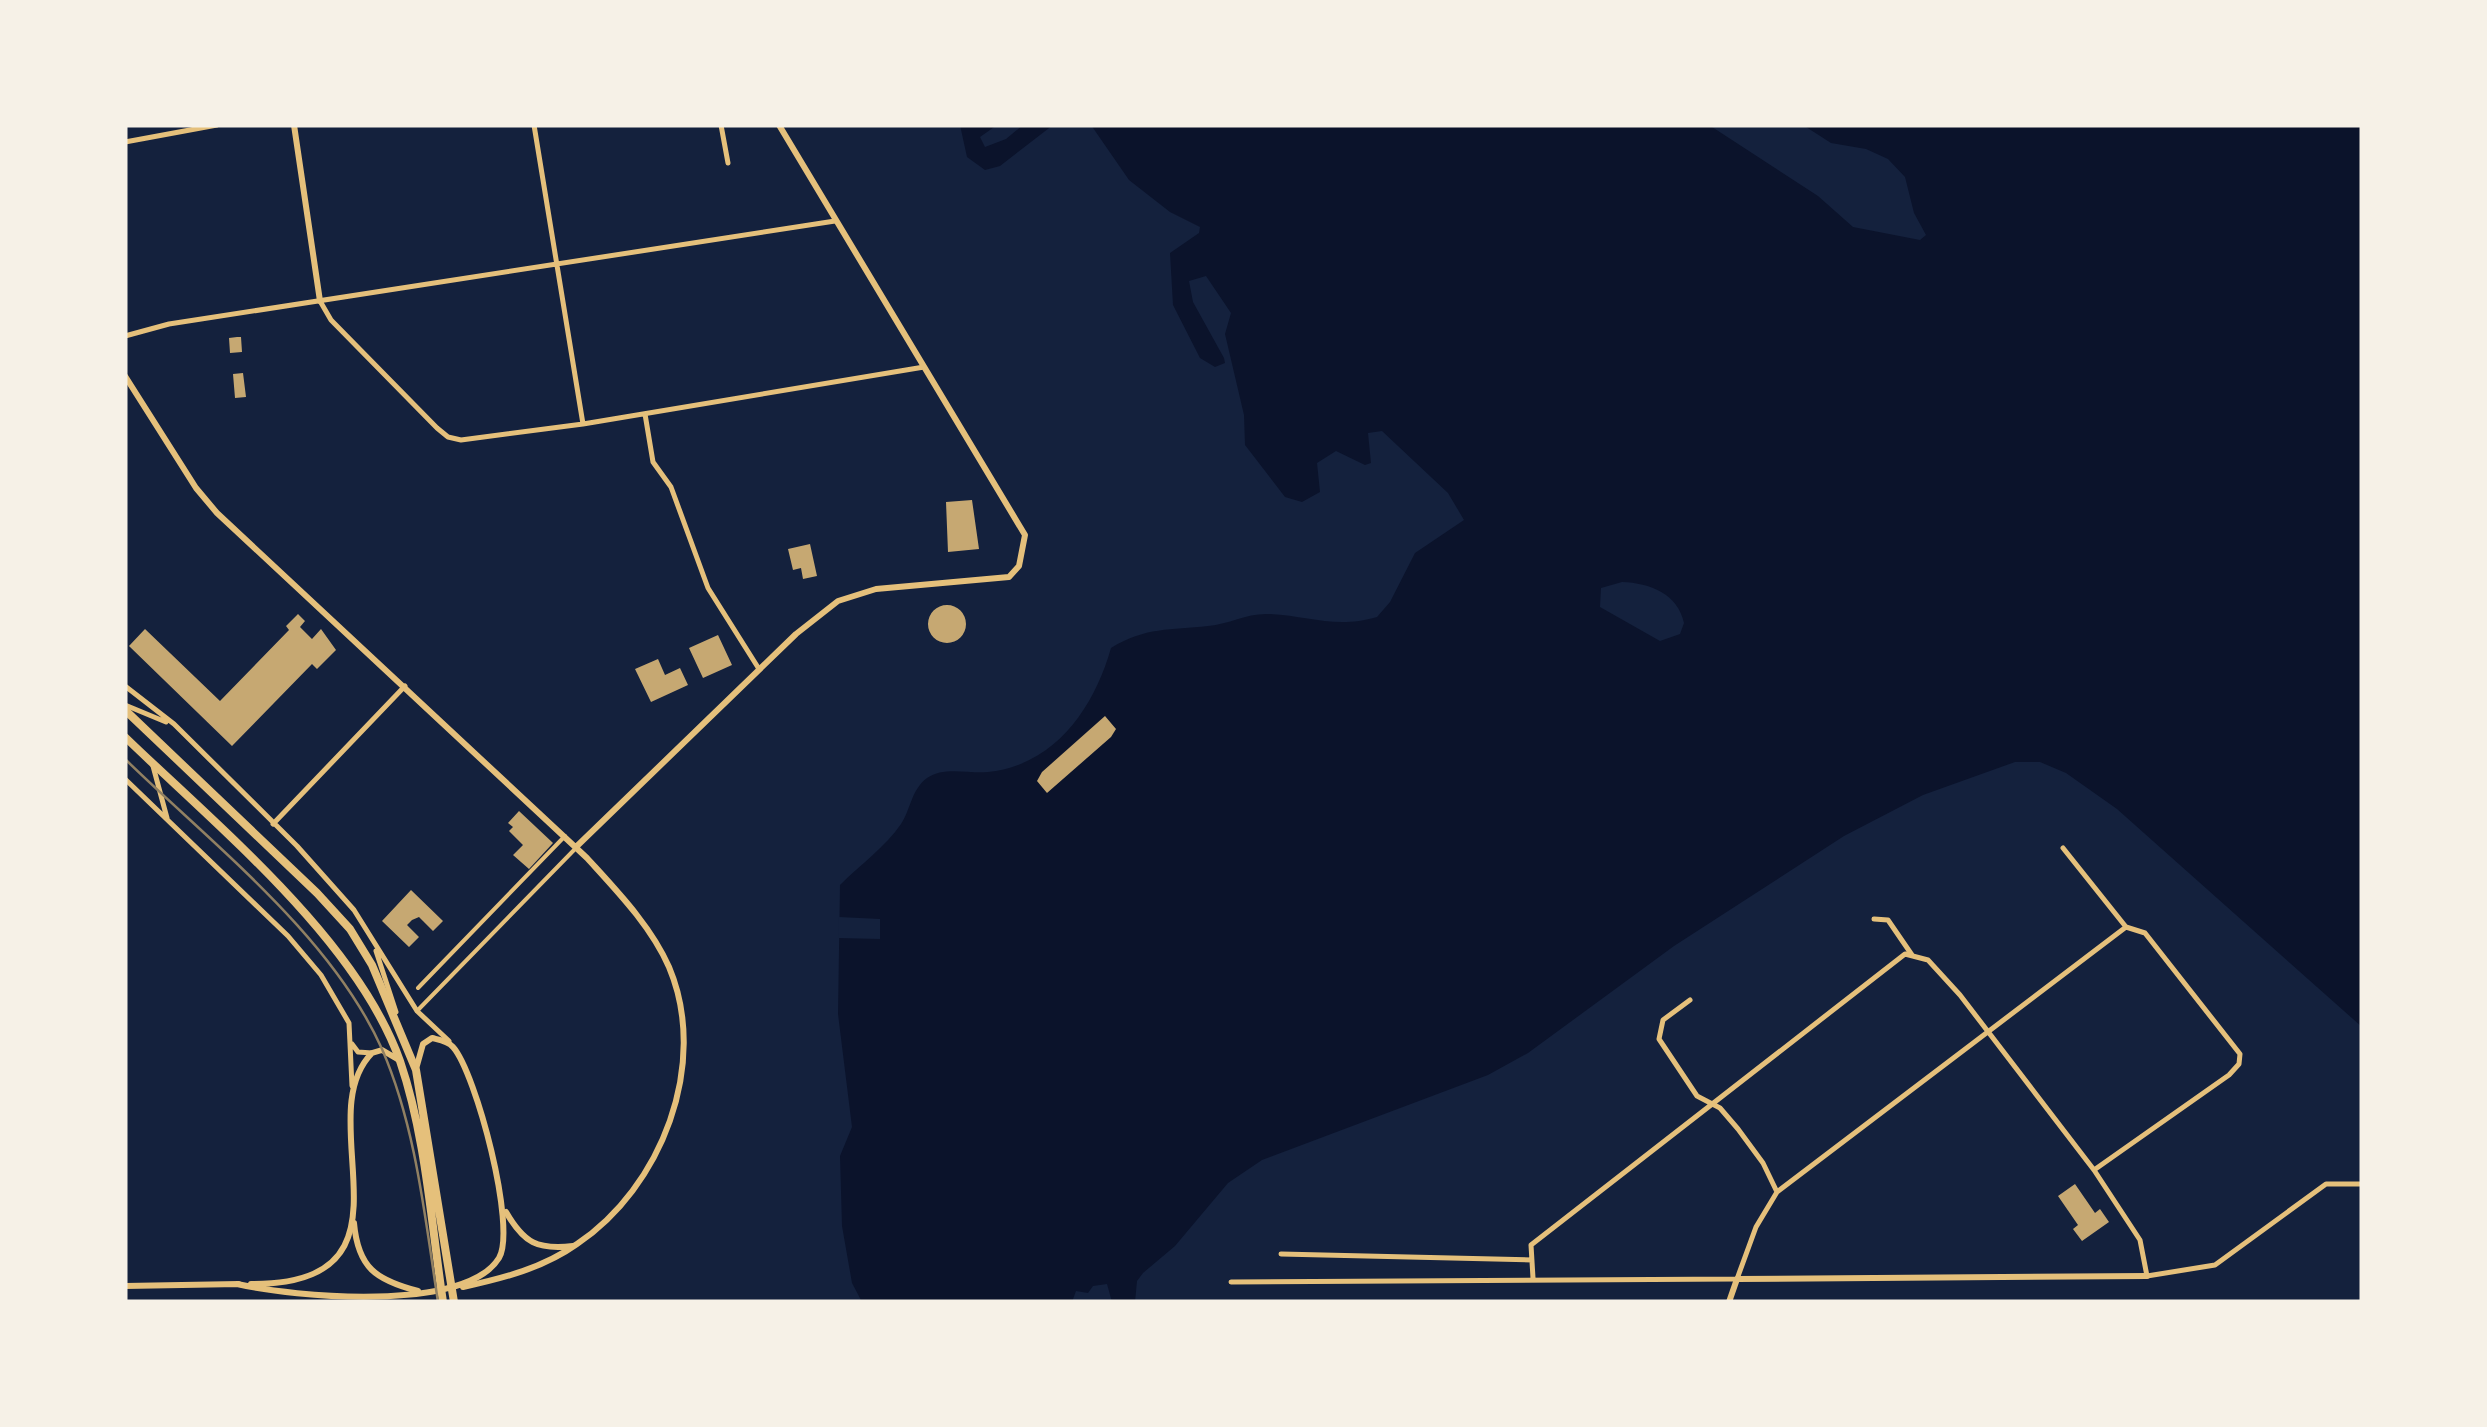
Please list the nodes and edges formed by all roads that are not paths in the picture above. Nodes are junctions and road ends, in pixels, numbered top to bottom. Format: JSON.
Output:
{"nodes":[{"id":1,"x":217,"y":125,"type":"edge"},
{"id":2,"x":294,"y":125,"type":"edge"},
{"id":3,"x":534,"y":125,"type":"edge"},
{"id":4,"x":721,"y":125,"type":"edge"},
{"id":5,"x":779,"y":125,"type":"edge"},
{"id":6,"x":125,"y":142,"type":"edge"},
{"id":7,"x":728,"y":164,"type":"dead end"},
{"id":8,"x":835,"y":221,"type":"junction"},
{"id":9,"x":558,"y":266,"type":"junction"},
{"id":10,"x":320,"y":301,"type":"junction"},
{"id":11,"x":125,"y":336,"type":"edge"},
{"id":12,"x":924,"y":367,"type":"junction"},
{"id":13,"x":125,"y":376,"type":"edge"},
{"id":14,"x":645,"y":414,"type":"junction"},
{"id":15,"x":583,"y":424,"type":"junction"},
{"id":16,"x":760,"y":670,"type":"junction"},
{"id":17,"x":125,"y":686,"type":"edge"},
{"id":18,"x":406,"y":686,"type":"junction"},
{"id":19,"x":125,"y":708,"type":"edge"},
{"id":20,"x":174,"y":724,"type":"junction"},
{"id":21,"x":125,"y":737,"type":"edge"},
{"id":22,"x":152,"y":764,"type":"junction"},
{"id":23,"x":125,"y":779,"type":"edge"},
{"id":24,"x":168,"y":821,"type":"junction"},
{"id":25,"x":273,"y":824,"type":"junction"},
{"id":26,"x":566,"y":836,"type":"junction"},
{"id":27,"x":576,"y":847,"type":"junction"},
{"id":28,"x":2063,"y":848,"type":"dead end"},
{"id":29,"x":540,"y":862,"type":"junction"},
{"id":30,"x":551,"y":874,"type":"junction"},
{"id":31,"x":516,"y":887,"type":"junction"},
{"id":32,"x":509,"y":895,"type":"junction"},
{"id":33,"x":527,"y":898,"type":"junction"},
{"id":34,"x":519,"y":906,"type":"junction"},
{"id":35,"x":493,"y":911,"type":"junction"},
{"id":36,"x":1874,"y":919,"type":"dead end"},
{"id":37,"x":484,"y":920,"type":"junction"},
{"id":38,"x":504,"y":922,"type":"junction"},
{"id":39,"x":2126,"y":927,"type":"junction"},
{"id":40,"x":496,"y":930,"type":"junction"},
{"id":41,"x":469,"y":935,"type":"junction"},
{"id":42,"x":373,"y":940,"type":"junction"},
{"id":43,"x":461,"y":944,"type":"junction"},
{"id":44,"x":480,"y":946,"type":"junction"},
{"id":45,"x":472,"y":955,"type":"junction"},
{"id":46,"x":1914,"y":955,"type":"junction"},
{"id":47,"x":418,"y":988,"type":"dead end"},
{"id":48,"x":1690,"y":1000,"type":"dead end"},
{"id":49,"x":417,"y":1011,"type":"junction"},
{"id":50,"x":1989,"y":1033,"type":"junction"},
{"id":51,"x":402,"y":1034,"type":"junction"},
{"id":52,"x":350,"y":1042,"type":"junction"},
{"id":53,"x":454,"y":1048,"type":"junction"},
{"id":54,"x":372,"y":1053,"type":"junction"},
{"id":55,"x":399,"y":1060,"type":"junction"},
{"id":56,"x":416,"y":1070,"type":"junction"},
{"id":57,"x":352,"y":1089,"type":"junction"},
{"id":58,"x":1709,"y":1103,"type":"junction"},
{"id":59,"x":2094,"y":1170,"type":"junction"},
{"id":60,"x":2362,"y":1184,"type":"edge"},
{"id":61,"x":1777,"y":1192,"type":"junction"},
{"id":62,"x":506,"y":1212,"type":"junction"},
{"id":63,"x":354,"y":1223,"type":"junction"},
{"id":64,"x":575,"y":1246,"type":"junction"},
{"id":65,"x":1281,"y":1254,"type":"dead end"},
{"id":66,"x":1532,"y":1260,"type":"junction"},
{"id":67,"x":2148,"y":1276,"type":"junction"},
{"id":68,"x":1532,"y":1278,"type":"junction"},
{"id":69,"x":1737,"y":1279,"type":"junction"},
{"id":70,"x":1231,"y":1282,"type":"dead end"},
{"id":71,"x":237,"y":1284,"type":"junction"},
{"id":72,"x":125,"y":1286,"type":"edge"},
{"id":73,"x":464,"y":1287,"type":"junction"},
{"id":74,"x":418,"y":1291,"type":"junction"},
{"id":75,"x":443,"y":1302,"type":"edge"},
{"id":76,"x":454,"y":1302,"type":"edge"},
{"id":77,"x":1730,"y":1302,"type":"edge"}],
"edges":[{"from":1,"to":6,"type":"street"},
{"from":2,"to":10,"type":"street"},
{"from":3,"to":9,"type":"street"},
{"from":4,"to":7,"type":"street"},
{"from":5,"to":8,"type":"street"},
{"from":8,"to":9,"type":"street"},
{"from":8,"to":12,"type":"street"},
{"from":9,"to":10,"type":"street"},
{"from":9,"to":15,"type":"street"},
{"from":10,"to":11,"type":"street"},
{"from":10,"to":15,"type":"street"},
{"from":12,"to":14,"type":"street"},
{"from":12,"to":16,"type":"street"},
{"from":13,"to":18,"type":"street"},
{"from":14,"to":15,"type":"street"},
{"from":14,"to":16,"type":"street"},
{"from":16,"to":27,"type":"street"},
{"from":17,"to":20,"type":"street"},
{"from":18,"to":25,"type":"street"},
{"from":18,"to":26,"type":"street"},
{"from":19,"to":20,"type":"street"},
{"from":19,"to":51,"type":"main road"},
{"from":20,"to":25,"type":"street"},
{"from":21,"to":22,"type":"main road"},
{"from":22,"to":24,"type":"street"},
{"from":22,"to":55,"type":"main road"},
{"from":23,"to":24,"type":"street"},
{"from":24,"to":52,"type":"street"},
{"from":25,"to":42,"type":"street"},
{"from":26,"to":27,"type":"street"},
{"from":26,"to":29,"type":"street"},
{"from":27,"to":30,"type":"street"},
{"from":27,"to":64,"type":"street"},
{"from":28,"to":39,"type":"street"},
{"from":29,"to":30,"type":"street"},
{"from":29,"to":31,"type":"street"},
{"from":30,"to":33,"type":"street"},
{"from":31,"to":32,"type":"street"},
{"from":31,"to":33,"type":"street"},
{"from":32,"to":34,"type":"street"},
{"from":32,"to":35,"type":"street"},
{"from":33,"to":34,"type":"street"},
{"from":34,"to":38,"type":"street"},
{"from":35,"to":37,"type":"street"},
{"from":35,"to":38,"type":"street"},
{"from":36,"to":46,"type":"street"},
{"from":37,"to":40,"type":"street"},
{"from":37,"to":41,"type":"street"},
{"from":38,"to":40,"type":"street"},
{"from":39,"to":50,"type":"street"},
{"from":39,"to":59,"type":"street"},
{"from":40,"to":44,"type":"street"},
{"from":41,"to":43,"type":"street"},
{"from":41,"to":44,"type":"street"},
{"from":42,"to":49,"type":"street"},
{"from":42,"to":51,"type":"street"},
{"from":43,"to":45,"type":"street"},
{"from":43,"to":47,"type":"street"},
{"from":44,"to":45,"type":"street"},
{"from":45,"to":49,"type":"street"},
{"from":46,"to":50,"type":"street"},
{"from":46,"to":58,"type":"street"},
{"from":48,"to":58,"type":"street"},
{"from":49,"to":53,"type":"street"},
{"from":50,"to":59,"type":"street"},
{"from":50,"to":61,"type":"street"},
{"from":51,"to":56,"type":"main road"},
{"from":52,"to":54,"type":"street"},
{"from":52,"to":57,"type":"street"},
{"from":53,"to":56,"type":"street"},
{"from":53,"to":62,"type":"street"},
{"from":54,"to":55,"type":"street"},
{"from":54,"to":57,"type":"street"},
{"from":55,"to":75,"type":"main road"},
{"from":56,"to":76,"type":"main road"},
{"from":57,"to":63,"type":"street"},
{"from":58,"to":61,"type":"street"},
{"from":58,"to":66,"type":"street"},
{"from":59,"to":67,"type":"street"},
{"from":60,"to":67,"type":"street"},
{"from":61,"to":69,"type":"street"},
{"from":62,"to":64,"type":"street"},
{"from":62,"to":73,"type":"street"},
{"from":63,"to":71,"type":"street"},
{"from":63,"to":74,"type":"street"},
{"from":64,"to":73,"type":"street"},
{"from":65,"to":66,"type":"street"},
{"from":66,"to":68,"type":"street"},
{"from":67,"to":69,"type":"street"},
{"from":68,"to":69,"type":"street"},
{"from":68,"to":70,"type":"street"},
{"from":69,"to":77,"type":"street"},
{"from":71,"to":72,"type":"street"},
{"from":71,"to":74,"type":"street"},
{"from":73,"to":74,"type":"street"}]}
